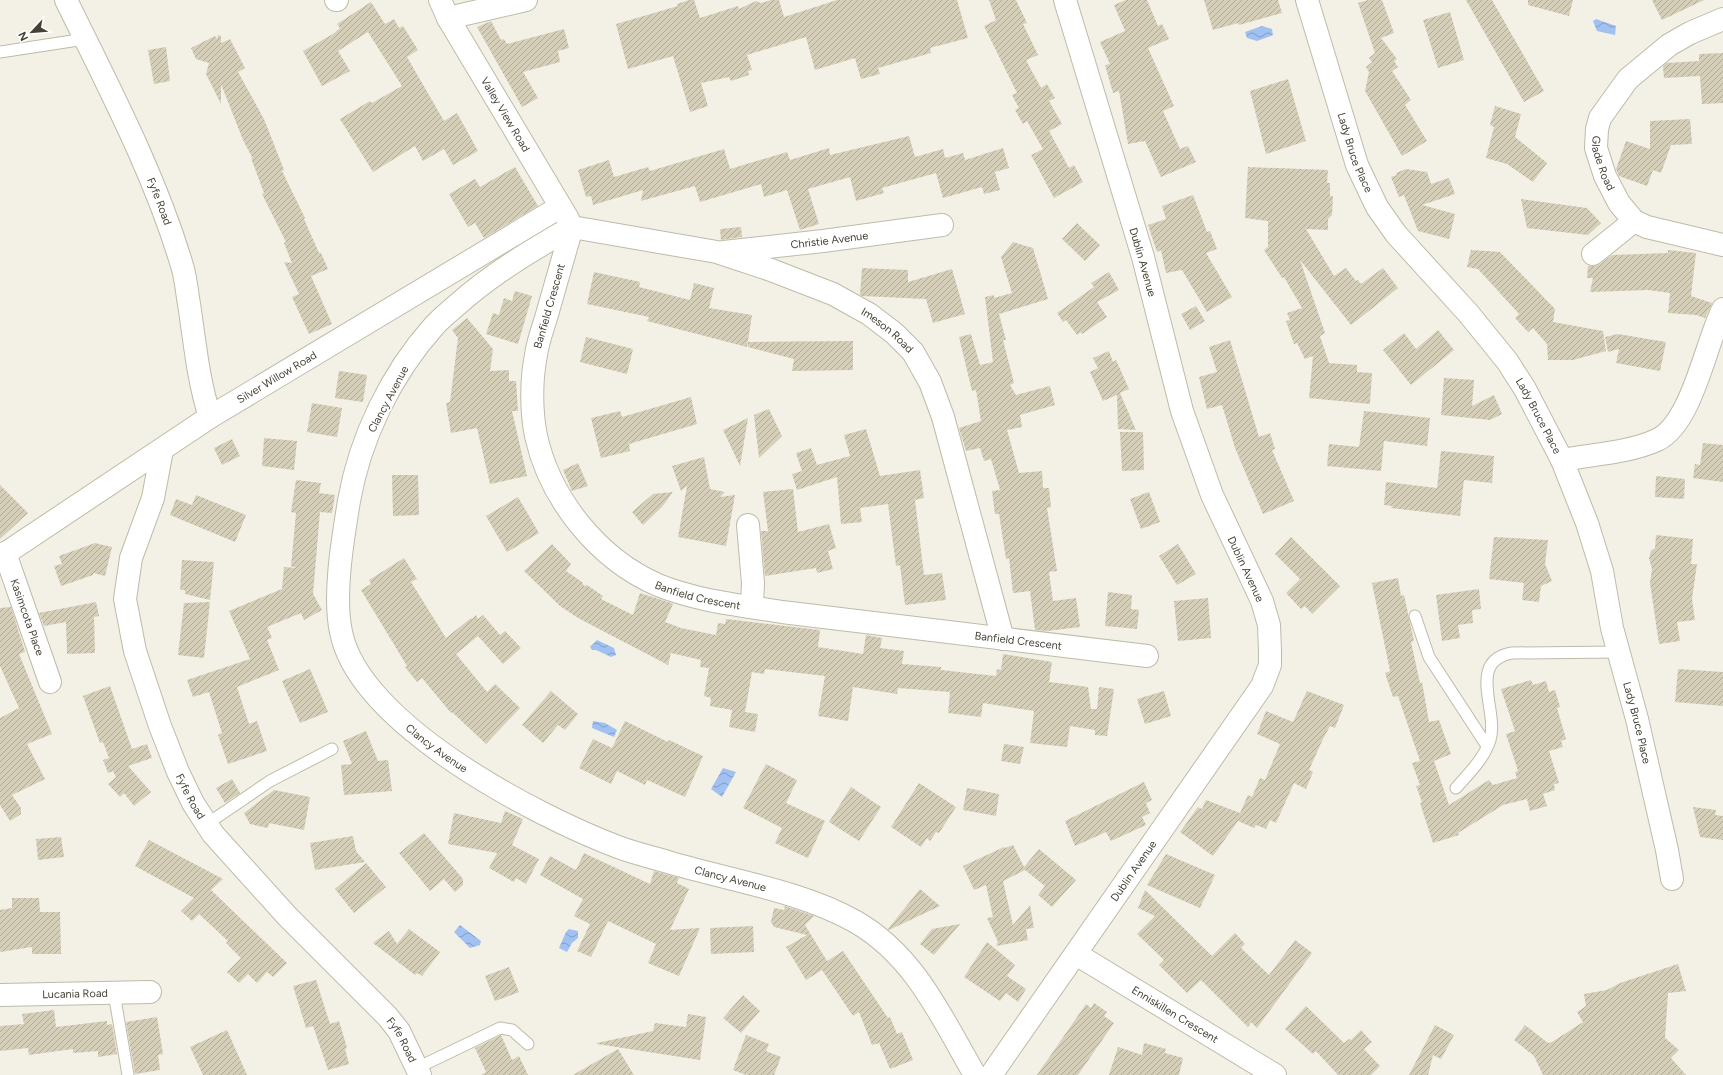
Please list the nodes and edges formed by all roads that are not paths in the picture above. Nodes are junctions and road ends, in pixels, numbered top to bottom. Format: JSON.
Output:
{"nodes":[{"id":1,"x":66,"y":0,"type":"edge"},
{"id":2,"x":526,"y":0,"type":"edge"},
{"id":3,"x":1065,"y":0,"type":"edge"},
{"id":4,"x":1307,"y":0,"type":"edge"},
{"id":5,"x":444,"y":9,"type":"edge"},
{"id":6,"x":1723,"y":19,"type":"edge"},
{"id":7,"x":85,"y":39,"type":"junction"},
{"id":8,"x":0,"y":52,"type":"edge"},
{"id":9,"x":560,"y":207,"type":"junction"},
{"id":10,"x":1634,"y":222,"type":"junction"},
{"id":11,"x":942,"y":225,"type":"dead end"},
{"id":12,"x":572,"y":227,"type":"junction"},
{"id":13,"x":1723,"y":245,"type":"edge"},
{"id":14,"x":717,"y":252,"type":"junction"},
{"id":15,"x":1593,"y":254,"type":"dead end"},
{"id":16,"x":1723,"y":309,"type":"edge"},
{"id":17,"x":210,"y":417,"type":"junction"},
{"id":18,"x":162,"y":450,"type":"junction"},
{"id":19,"x":1562,"y":460,"type":"junction"},
{"id":20,"x":748,"y":525,"type":"dead end"},
{"id":21,"x":3,"y":555,"type":"edge"},
{"id":22,"x":752,"y":607,"type":"junction"},
{"id":23,"x":1414,"y":616,"type":"dead end"},
{"id":24,"x":1003,"y":639,"type":"junction"},
{"id":25,"x":1618,"y":652,"type":"junction"},
{"id":26,"x":1147,"y":656,"type":"dead end"},
{"id":27,"x":50,"y":682,"type":"dead end"},
{"id":28,"x":1487,"y":746,"type":"junction"},
{"id":29,"x":332,"y":749,"type":"dead end"},
{"id":30,"x":1456,"y":788,"type":"dead end"},
{"id":31,"x":207,"y":824,"type":"junction"},
{"id":32,"x":1672,"y":879,"type":"dead end"},
{"id":33,"x":1076,"y":954,"type":"junction"},
{"id":34,"x":150,"y":992,"type":"dead end"},
{"id":35,"x":114,"y":993,"type":"junction"},
{"id":36,"x":0,"y":995,"type":"edge"},
{"id":37,"x":528,"y":1044,"type":"dead end"},
{"id":38,"x":419,"y":1071,"type":"edge"},
{"id":39,"x":128,"y":1075,"type":"edge"},
{"id":40,"x":975,"y":1075,"type":"edge"},
{"id":41,"x":991,"y":1075,"type":"edge"},
{"id":42,"x":1275,"y":1075,"type":"edge"}],
"edges":[{"from":1,"to":7,"type":"street","name":"Fyfe Road"},
{"from":2,"to":5,"type":"street"},
{"from":3,"to":33,"type":"street","name":"Dublin Avenue"},
{"from":4,"to":19,"type":"street","name":"Lady Bruce Place"},
{"from":5,"to":9,"type":"street","name":"Valley View Road"},
{"from":6,"to":10,"type":"street","name":"Glade Road"},
{"from":7,"to":8,"type":"lane"},
{"from":7,"to":17,"type":"street","name":"Fyfe Road"},
{"from":9,"to":12,"type":"street","name":"Valley View Road"},
{"from":9,"to":17,"type":"street","name":"Silver Willow Road"},
{"from":10,"to":13,"type":"street"},
{"from":10,"to":15,"type":"street"},
{"from":11,"to":14,"type":"street","name":"Christie Avenue"},
{"from":12,"to":14,"type":"street","name":"Imeson Road"},
{"from":12,"to":22,"type":"street","name":"Banfield Crescent"},
{"from":12,"to":40,"type":"street","name":"Clancy Avenue"},
{"from":14,"to":24,"type":"street","name":"Imeson Road"},
{"from":16,"to":19,"type":"street"},
{"from":17,"to":18,"type":"street","name":"Silver Willow Road"},
{"from":18,"to":21,"type":"street","name":"Silver Willow Road"},
{"from":18,"to":31,"type":"street","name":"Fyfe Road"},
{"from":19,"to":25,"type":"street","name":"Lady Bruce Place"},
{"from":20,"to":22,"type":"street"},
{"from":21,"to":27,"type":"street","name":"Kasimcota Place"},
{"from":22,"to":24,"type":"street","name":"Banfield Crescent"},
{"from":23,"to":28,"type":"lane"},
{"from":24,"to":26,"type":"street","name":"Banfield Crescent"},
{"from":25,"to":28,"type":"lane"},
{"from":25,"to":32,"type":"street","name":"Lady Bruce Place"},
{"from":28,"to":30,"type":"lane"},
{"from":29,"to":31,"type":"lane"},
{"from":31,"to":38,"type":"street","name":"Fyfe Road"},
{"from":33,"to":41,"type":"street","name":"Dublin Avenue"},
{"from":33,"to":42,"type":"street","name":"Enniskillen Crescent"},
{"from":34,"to":35,"type":"street","name":"Lucania Road"},
{"from":35,"to":36,"type":"street","name":"Lucania Road"},
{"from":35,"to":39,"type":"lane"},
{"from":37,"to":38,"type":"lane"}]}
